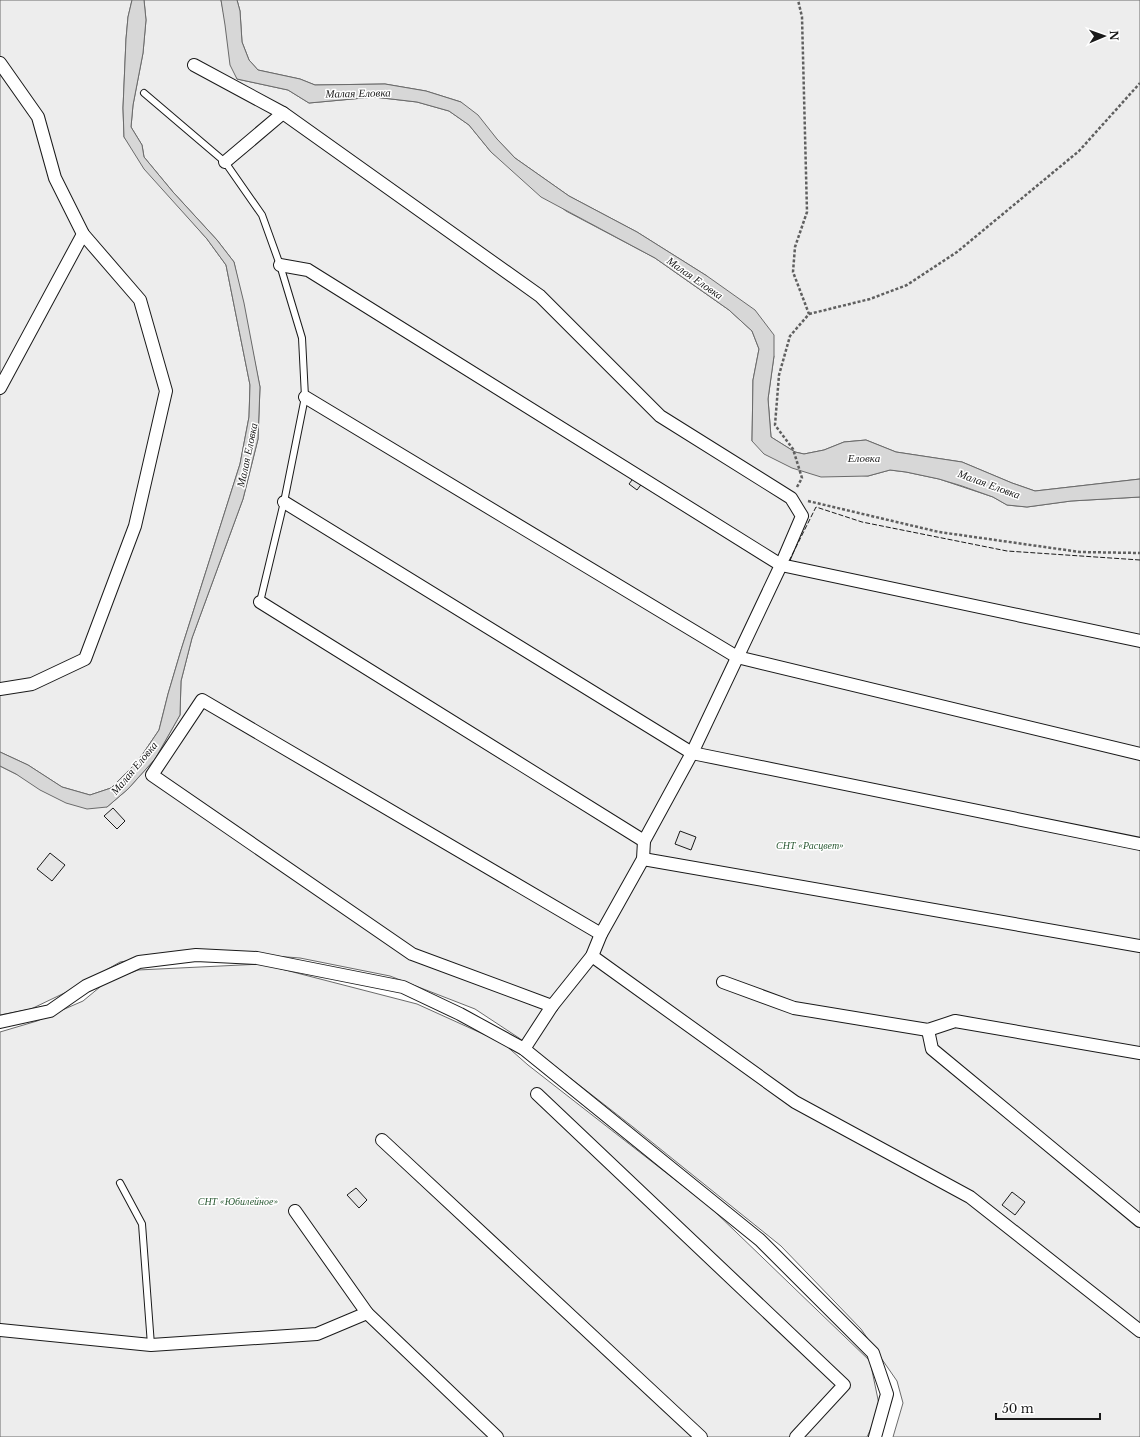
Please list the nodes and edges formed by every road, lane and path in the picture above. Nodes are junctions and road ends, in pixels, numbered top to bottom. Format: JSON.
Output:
{"nodes":[{"id":1,"x":798,"y":0,"type":"edge"},
{"id":2,"x":0,"y":63,"type":"edge"},
{"id":3,"x":194,"y":65,"type":"dead end"},
{"id":4,"x":1140,"y":83,"type":"edge"},
{"id":5,"x":144,"y":93,"type":"dead end"},
{"id":6,"x":283,"y":113,"type":"junction"},
{"id":7,"x":225,"y":162,"type":"junction"},
{"id":8,"x":83,"y":234,"type":"junction"},
{"id":9,"x":280,"y":265,"type":"junction"},
{"id":10,"x":809,"y":314,"type":"junction"},
{"id":11,"x":0,"y":388,"type":"edge"},
{"id":12,"x":304,"y":397,"type":"junction"},
{"id":13,"x":802,"y":478,"type":"dead end"},
{"id":14,"x":791,"y":498,"type":"junction"},
{"id":15,"x":284,"y":502,"type":"junction"},
{"id":16,"x":1140,"y":553,"type":"edge"},
{"id":17,"x":780,"y":565,"type":"junction"},
{"id":18,"x":260,"y":602,"type":"joint"},
{"id":19,"x":1140,"y":641,"type":"edge"},
{"id":20,"x":737,"y":657,"type":"junction"},
{"id":21,"x":0,"y":688,"type":"edge"},
{"id":22,"x":692,"y":753,"type":"junction"},
{"id":23,"x":1140,"y":754,"type":"edge"},
{"id":24,"x":644,"y":841,"type":"junction"},
{"id":25,"x":1140,"y":844,"type":"edge"},
{"id":26,"x":643,"y":859,"type":"junction"},
{"id":27,"x":601,"y":934,"type":"junction"},
{"id":28,"x":1140,"y":946,"type":"edge"},
{"id":29,"x":592,"y":956,"type":"junction"},
{"id":30,"x":724,"y":982,"type":"dead end"},
{"id":31,"x":552,"y":1006,"type":"junction"},
{"id":32,"x":0,"y":1022,"type":"edge"},
{"id":33,"x":928,"y":1030,"type":"junction"},
{"id":34,"x":524,"y":1049,"type":"junction"},
{"id":35,"x":1140,"y":1053,"type":"edge"},
{"id":36,"x":537,"y":1094,"type":"dead end"},
{"id":37,"x":382,"y":1140,"type":"dead end"},
{"id":38,"x":120,"y":1183,"type":"dead end"},
{"id":39,"x":295,"y":1211,"type":"dead end"},
{"id":40,"x":1140,"y":1221,"type":"edge"},
{"id":41,"x":367,"y":1313,"type":"junction"},
{"id":42,"x":0,"y":1330,"type":"edge"},
{"id":43,"x":1140,"y":1332,"type":"edge"},
{"id":44,"x":151,"y":1345,"type":"junction"},
{"id":45,"x":498,"y":1437,"type":"edge"},
{"id":46,"x":700,"y":1437,"type":"edge"},
{"id":47,"x":796,"y":1437,"type":"edge"},
{"id":48,"x":875,"y":1437,"type":"edge"}],
"edges":[{"from":1,"to":10,"type":"path"},
{"from":2,"to":8,"type":"street"},
{"from":3,"to":6,"type":"street"},
{"from":4,"to":10,"type":"path"},
{"from":5,"to":7,"type":"lane"},
{"from":6,"to":7,"type":"street"},
{"from":6,"to":14,"type":"street"},
{"from":7,"to":9,"type":"lane"},
{"from":8,"to":11,"type":"street"},
{"from":8,"to":21,"type":"street"},
{"from":9,"to":12,"type":"lane"},
{"from":9,"to":17,"type":"street"},
{"from":10,"to":13,"type":"path"},
{"from":12,"to":15,"type":"lane"},
{"from":12,"to":20,"type":"street"},
{"from":14,"to":16,"type":"path"},
{"from":14,"to":17,"type":"street"},
{"from":15,"to":18,"type":"lane"},
{"from":15,"to":22,"type":"street"},
{"from":17,"to":19,"type":"street"},
{"from":17,"to":20,"type":"street"},
{"from":18,"to":24,"type":"street"},
{"from":20,"to":22,"type":"street"},
{"from":20,"to":23,"type":"street"},
{"from":22,"to":24,"type":"street"},
{"from":22,"to":25,"type":"street"},
{"from":24,"to":26,"type":"street"},
{"from":26,"to":27,"type":"street"},
{"from":26,"to":28,"type":"street"},
{"from":27,"to":29,"type":"street"},
{"from":27,"to":31,"type":"street"},
{"from":29,"to":31,"type":"street"},
{"from":29,"to":43,"type":"street"},
{"from":30,"to":33,"type":"street"},
{"from":31,"to":34,"type":"street"},
{"from":32,"to":34,"type":"street"},
{"from":33,"to":35,"type":"street"},
{"from":33,"to":40,"type":"street"},
{"from":34,"to":48,"type":"street"},
{"from":36,"to":47,"type":"street"},
{"from":37,"to":46,"type":"street"},
{"from":38,"to":44,"type":"lane"},
{"from":39,"to":41,"type":"street"},
{"from":41,"to":44,"type":"street"},
{"from":41,"to":45,"type":"street"},
{"from":42,"to":44,"type":"street"}]}
